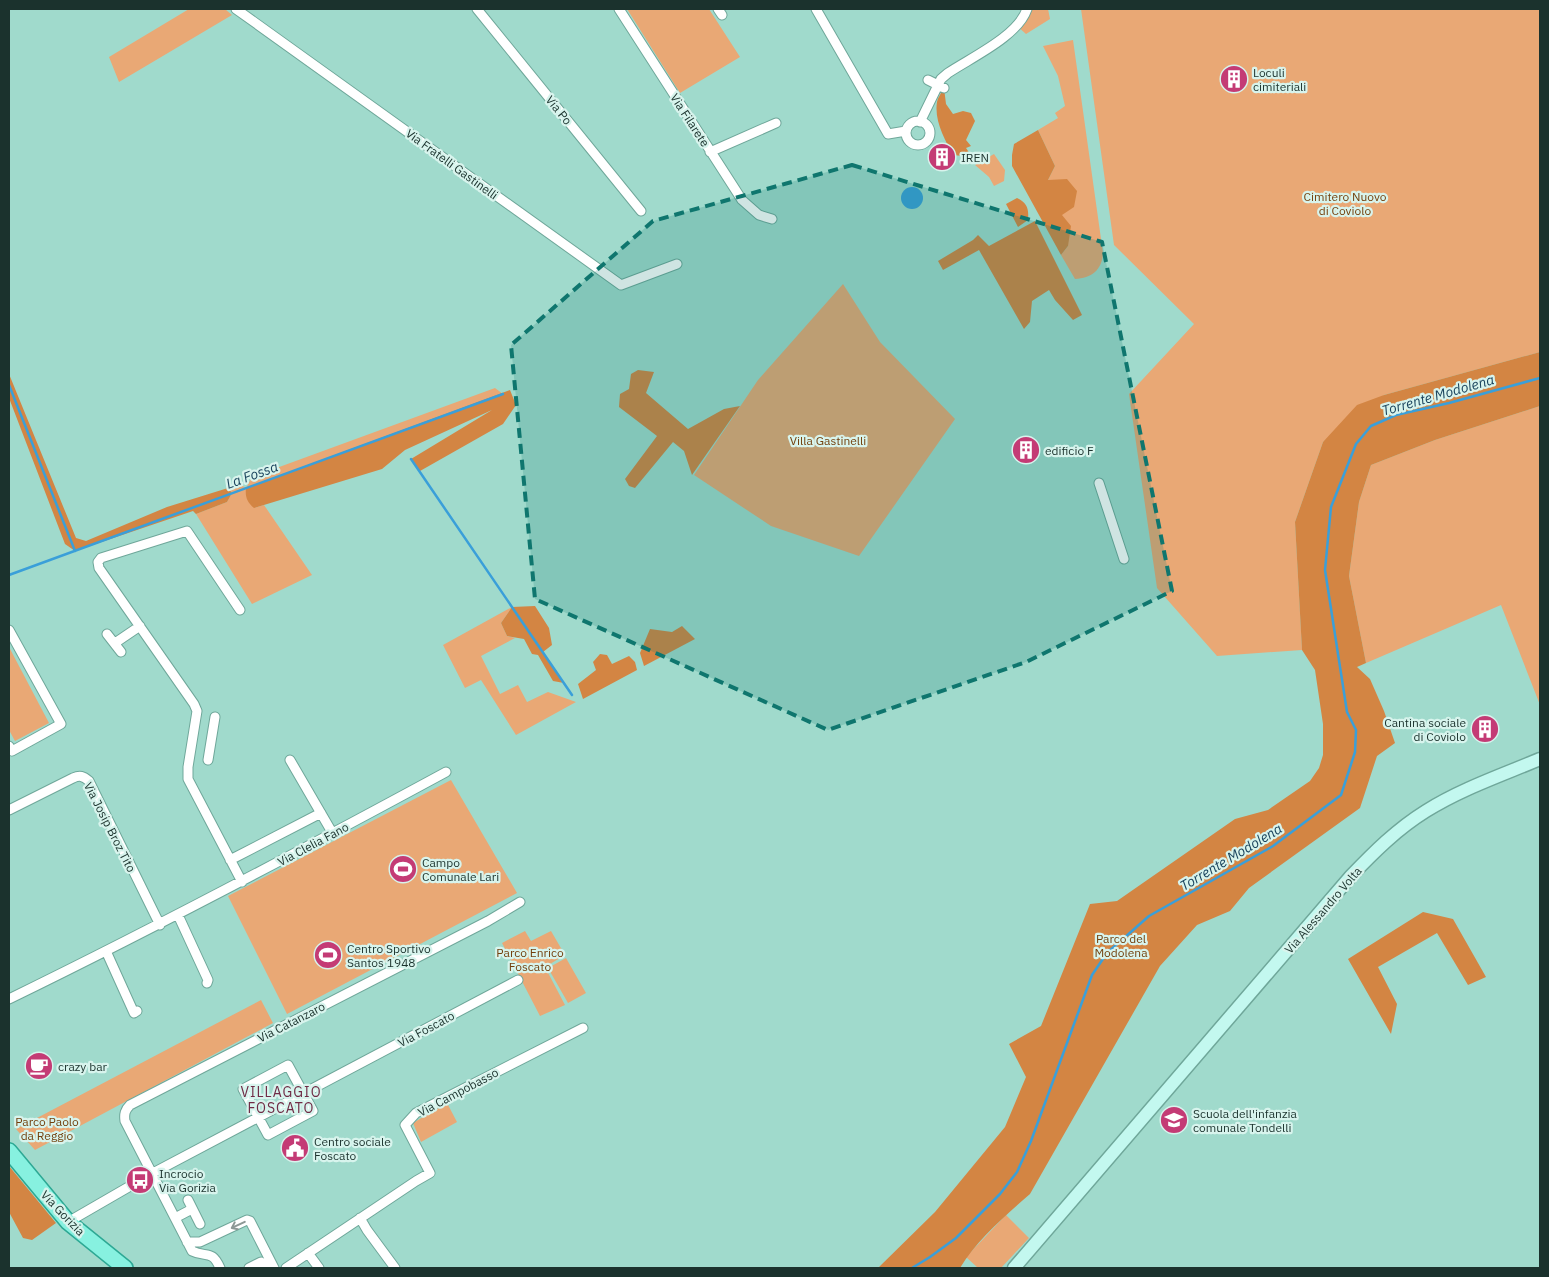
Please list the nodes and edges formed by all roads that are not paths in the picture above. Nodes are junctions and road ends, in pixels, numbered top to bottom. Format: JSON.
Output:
{"nodes":[{"id":1,"x":236,"y":9,"type":"edge"},
{"id":2,"x":477,"y":9,"type":"edge"},
{"id":3,"x":619,"y":9,"type":"edge"},
{"id":4,"x":816,"y":9,"type":"edge"},
{"id":5,"x":1027,"y":9,"type":"edge"},
{"id":6,"x":928,"y":80,"type":"dead end"},
{"id":7,"x":941,"y":86,"type":"junction"},
{"id":8,"x":920,"y":122,"type":"junction"},
{"id":9,"x":776,"y":123,"type":"dead end"},
{"id":10,"x":906,"y":131,"type":"junction"},
{"id":11,"x":710,"y":152,"type":"junction"},
{"id":12,"x":641,"y":211,"type":"dead end"},
{"id":13,"x":772,"y":219,"type":"dead end"},
{"id":14,"x":677,"y":264,"type":"dead end"},
{"id":15,"x":1099,"y":483,"type":"dead end"},
{"id":16,"x":1124,"y":559,"type":"dead end"},
{"id":17,"x":240,"y":610,"type":"dead end"},
{"id":18,"x":140,"y":626,"type":"junction"},
{"id":19,"x":9,"y":630,"type":"edge"},
{"id":20,"x":107,"y":634,"type":"dead end"},
{"id":21,"x":115,"y":643,"type":"junction"},
{"id":22,"x":121,"y":652,"type":"dead end"},
{"id":23,"x":215,"y":717,"type":"dead end"},
{"id":24,"x":193,"y":739,"type":"junction"},
{"id":25,"x":211,"y":741,"type":"junction"},
{"id":26,"x":9,"y":746,"type":"edge"},
{"id":27,"x":1540,"y":759,"type":"edge"},
{"id":28,"x":208,"y":760,"type":"dead end"},
{"id":29,"x":290,"y":760,"type":"dead end"},
{"id":30,"x":446,"y":772,"type":"dead end"},
{"id":31,"x":9,"y":810,"type":"edge"},
{"id":32,"x":321,"y":813,"type":"junction"},
{"id":33,"x":333,"y":834,"type":"junction"},
{"id":34,"x":230,"y":860,"type":"junction"},
{"id":35,"x":242,"y":882,"type":"junction"},
{"id":36,"x":520,"y":902,"type":"dead end"},
{"id":37,"x":178,"y":915,"type":"junction"},
{"id":38,"x":160,"y":925,"type":"junction"},
{"id":39,"x":106,"y":951,"type":"junction"},
{"id":40,"x":518,"y":980,"type":"dead end"},
{"id":41,"x":207,"y":982,"type":"dead end"},
{"id":42,"x":9,"y":999,"type":"edge"},
{"id":43,"x":136,"y":1012,"type":"dead end"},
{"id":44,"x":583,"y":1028,"type":"dead end"},
{"id":45,"x":303,"y":1093,"type":"junction"},
{"id":46,"x":259,"y":1117,"type":"junction"},
{"id":47,"x":9,"y":1151,"type":"edge"},
{"id":48,"x":151,"y":1174,"type":"junction"},
{"id":49,"x":188,"y":1200,"type":"dead end"},
{"id":50,"x":192,"y":1209,"type":"junction"},
{"id":51,"x":175,"y":1218,"type":"junction"},
{"id":52,"x":360,"y":1218,"type":"junction"},
{"id":53,"x":68,"y":1222,"type":"junction"},
{"id":54,"x":200,"y":1224,"type":"dead end"},
{"id":55,"x":187,"y":1242,"type":"junction"},
{"id":56,"x":308,"y":1253,"type":"junction"},
{"id":57,"x":266,"y":1262,"type":"edge"},
{"id":58,"x":125,"y":1268,"type":"edge"},
{"id":59,"x":220,"y":1268,"type":"edge"},
{"id":60,"x":249,"y":1268,"type":"edge"},
{"id":61,"x":274,"y":1268,"type":"edge"},
{"id":62,"x":286,"y":1268,"type":"edge"},
{"id":63,"x":319,"y":1268,"type":"edge"},
{"id":64,"x":395,"y":1268,"type":"edge"},
{"id":65,"x":1014,"y":1268,"type":"edge"}],
"edges":[{"from":1,"to":14,"type":"street","name":"Via Fratelli Gastinelli"},
{"from":2,"to":12,"type":"street","name":"Via Po"},
{"from":3,"to":11,"type":"street","name":"Via Filarete"},
{"from":4,"to":10,"type":"street"},
{"from":5,"to":7,"type":"street"},
{"from":6,"to":7,"type":"street"},
{"from":7,"to":8,"type":"street"},
{"from":8,"to":10,"type":"street"},
{"from":8,"to":10,"type":"street"},
{"from":9,"to":11,"type":"street"},
{"from":11,"to":13,"type":"street","name":"Via Filarete"},
{"from":15,"to":16,"type":"street"},
{"from":17,"to":18,"type":"street"},
{"from":18,"to":21,"type":"street"},
{"from":18,"to":24,"type":"street"},
{"from":19,"to":26,"type":"street"},
{"from":20,"to":21,"type":"street"},
{"from":21,"to":22,"type":"street"},
{"from":23,"to":25,"type":"street"},
{"from":24,"to":25,"type":"street"},
{"from":24,"to":34,"type":"street"},
{"from":25,"to":28,"type":"street"},
{"from":27,"to":65,"type":"street","name":"Via Alessandro Volta"},
{"from":29,"to":32,"type":"street"},
{"from":30,"to":33,"type":"street","name":"Via Clelia Fano"},
{"from":31,"to":38,"type":"street","name":"Via Josip Broz Tito"},
{"from":32,"to":33,"type":"street"},
{"from":32,"to":34,"type":"street"},
{"from":33,"to":35,"type":"street","name":"Via Clelia Fano"},
{"from":34,"to":35,"type":"street"},
{"from":35,"to":37,"type":"street","name":"Via Clelia Fano"},
{"from":36,"to":48,"type":"street","name":"Via Catanzaro"},
{"from":37,"to":38,"type":"street","name":"Via Clelia Fano"},
{"from":37,"to":41,"type":"street"},
{"from":38,"to":39,"type":"street","name":"Via Clelia Fano"},
{"from":39,"to":42,"type":"street","name":"Via Clelia Fano"},
{"from":39,"to":43,"type":"street"},
{"from":40,"to":45,"type":"street","name":"Via Foscato"},
{"from":44,"to":52,"type":"street","name":"Via Campobasso"},
{"from":45,"to":46,"type":"street","name":"Via Foscato"},
{"from":45,"to":46,"type":"street"},
{"from":45,"to":46,"type":"street"},
{"from":46,"to":48,"type":"street","name":"Via Foscato"},
{"from":47,"to":53,"type":"main road","name":"Via Gorizia"},
{"from":48,"to":51,"type":"street"},
{"from":48,"to":53,"type":"street","name":"Via Foscato"},
{"from":49,"to":50,"type":"street"},
{"from":50,"to":51,"type":"street"},
{"from":50,"to":54,"type":"street"},
{"from":51,"to":55,"type":"street"},
{"from":52,"to":56,"type":"street","name":"Via Campobasso"},
{"from":52,"to":64,"type":"street"},
{"from":53,"to":58,"type":"main road","name":"Via Gorizia"},
{"from":57,"to":55,"type":"street","one_way":true},
{"from":55,"to":59,"type":"street"},
{"from":56,"to":62,"type":"street","name":"Via Campobasso"},
{"from":56,"to":63,"type":"street"},
{"from":57,"to":60,"type":"street"},
{"from":57,"to":61,"type":"street"}]}
